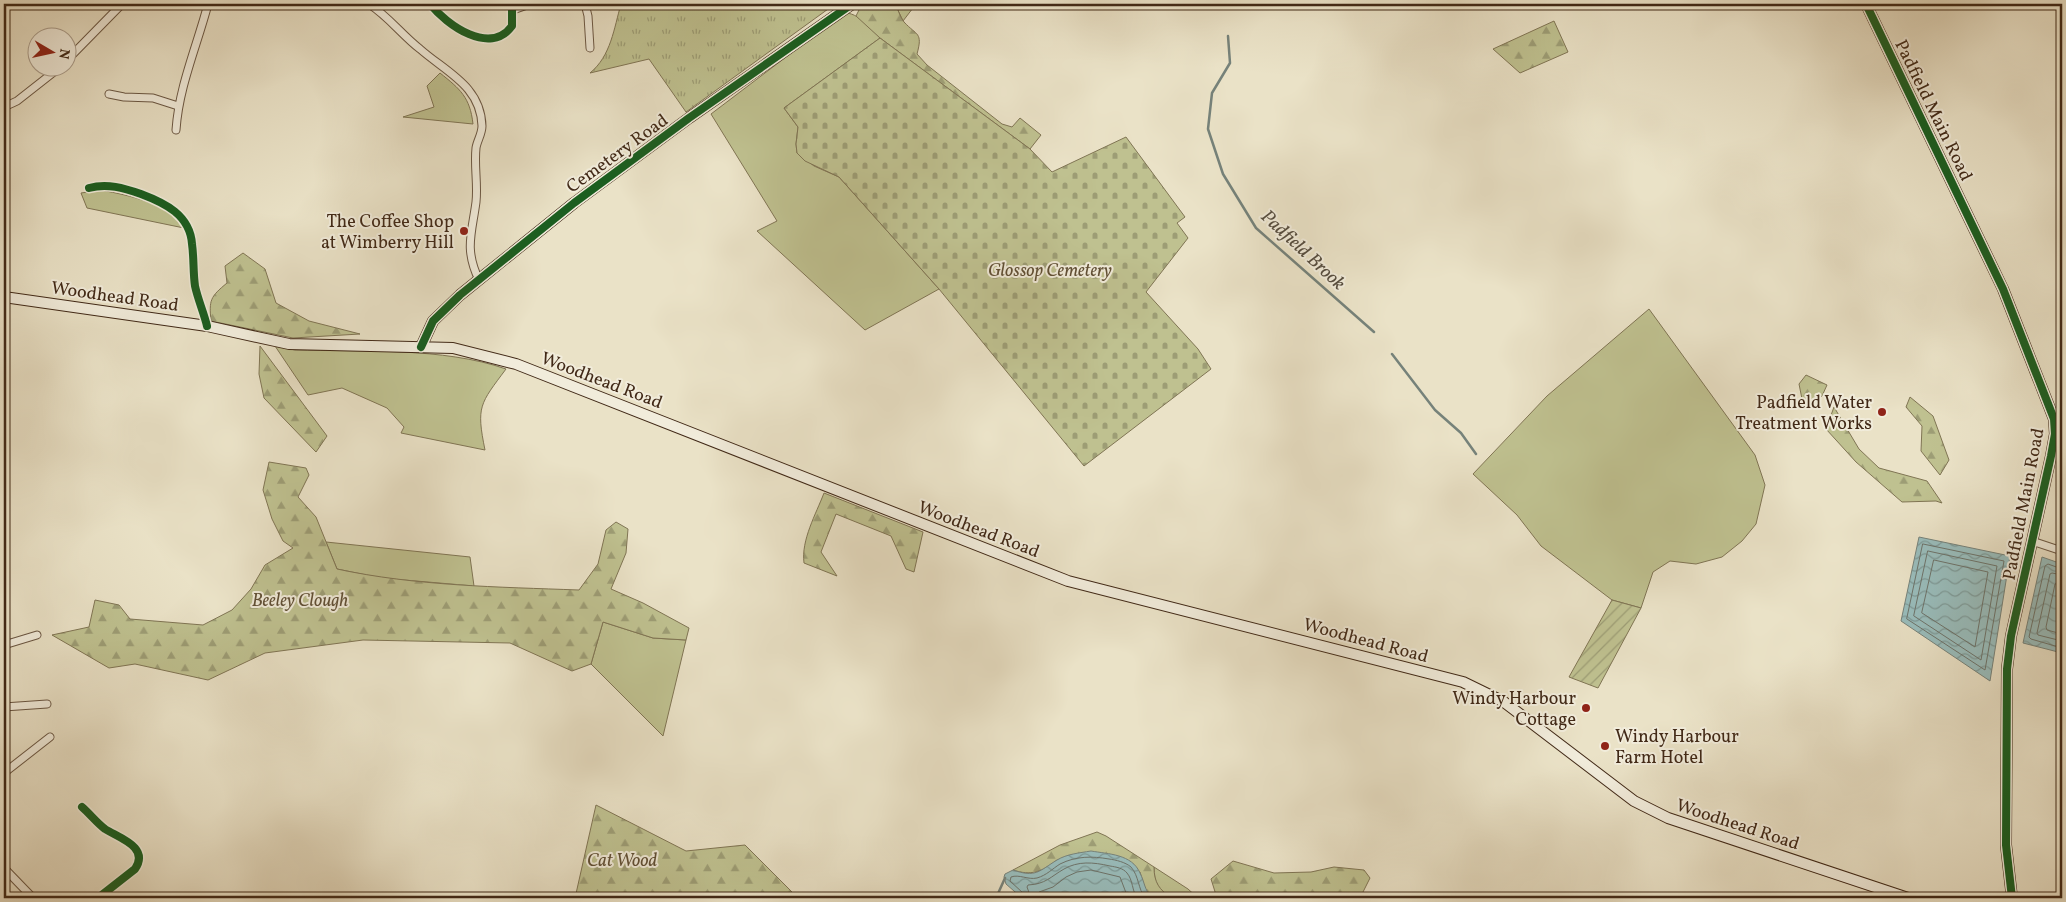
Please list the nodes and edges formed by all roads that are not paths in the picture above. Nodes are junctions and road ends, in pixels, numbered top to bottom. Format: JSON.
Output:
{"nodes":[{"id":1,"x":122,"y":4,"type":"edge"},
{"id":2,"x":208,"y":4,"type":"edge"},
{"id":3,"x":369,"y":4,"type":"edge"},
{"id":4,"x":430,"y":4,"type":"edge"},
{"id":5,"x":530,"y":4,"type":"edge"},
{"id":6,"x":585,"y":4,"type":"edge"},
{"id":7,"x":852,"y":4,"type":"edge"},
{"id":8,"x":1866,"y":4,"type":"edge"},
{"id":9,"x":512,"y":7,"type":"edge"},
{"id":10,"x":590,"y":48,"type":"dead end"},
{"id":11,"x":78,"y":49,"type":"edge"},
{"id":12,"x":47,"y":78,"type":"edge"},
{"id":13,"x":109,"y":94,"type":"dead end"},
{"id":14,"x":4,"y":105,"type":"edge"},
{"id":15,"x":178,"y":106,"type":"junction"},
{"id":16,"x":176,"y":130,"type":"dead end"},
{"id":17,"x":89,"y":188,"type":"dead end"},
{"id":18,"x":479,"y":280,"type":"junction"},
{"id":19,"x":4,"y":297,"type":"edge"},
{"id":20,"x":207,"y":326,"type":"junction"},
{"id":21,"x":421,"y":347,"type":"junction"},
{"id":22,"x":2032,"y":541,"type":"junction"},
{"id":23,"x":2062,"y":551,"type":"edge"},
{"id":24,"x":37,"y":635,"type":"dead end"},
{"id":25,"x":4,"y":645,"type":"edge"},
{"id":26,"x":47,"y":704,"type":"dead end"},
{"id":27,"x":4,"y":708,"type":"edge"},
{"id":28,"x":50,"y":737,"type":"dead end"},
{"id":29,"x":4,"y":773,"type":"edge"},
{"id":30,"x":82,"y":807,"type":"dead end"},
{"id":31,"x":4,"y":868,"type":"edge"},
{"id":32,"x":33,"y":898,"type":"edge"},
{"id":33,"x":98,"y":898,"type":"edge"},
{"id":34,"x":1908,"y":898,"type":"edge"},
{"id":35,"x":2012,"y":898,"type":"edge"}],
"edges":[{"from":1,"to":11,"type":"street"},
{"from":2,"to":15,"type":"street"},
{"from":3,"to":18,"type":"street"},
{"from":4,"to":9,"type":"street"},
{"from":5,"to":9,"type":"street"},
{"from":6,"to":10,"type":"street"},
{"from":7,"to":18,"type":"main road","name":"Cemetery Road"},
{"from":8,"to":22,"type":"main road","name":"Padfield Main Road"},
{"from":12,"to":14,"type":"street"},
{"from":13,"to":15,"type":"street"},
{"from":15,"to":16,"type":"street"},
{"from":17,"to":20,"type":"street"},
{"from":18,"to":21,"type":"main road","name":"Cemetery Road"},
{"from":19,"to":20,"type":"main road","name":"Woodhead Road"},
{"from":20,"to":21,"type":"main road","name":"Woodhead Road"},
{"from":21,"to":34,"type":"main road","name":"Woodhead Road"},
{"from":22,"to":23,"type":"street"},
{"from":22,"to":35,"type":"main road","name":"Padfield Main Road"},
{"from":24,"to":25,"type":"street"},
{"from":26,"to":27,"type":"street"},
{"from":28,"to":29,"type":"street"},
{"from":30,"to":33,"type":"street"},
{"from":31,"to":32,"type":"street"}]}
